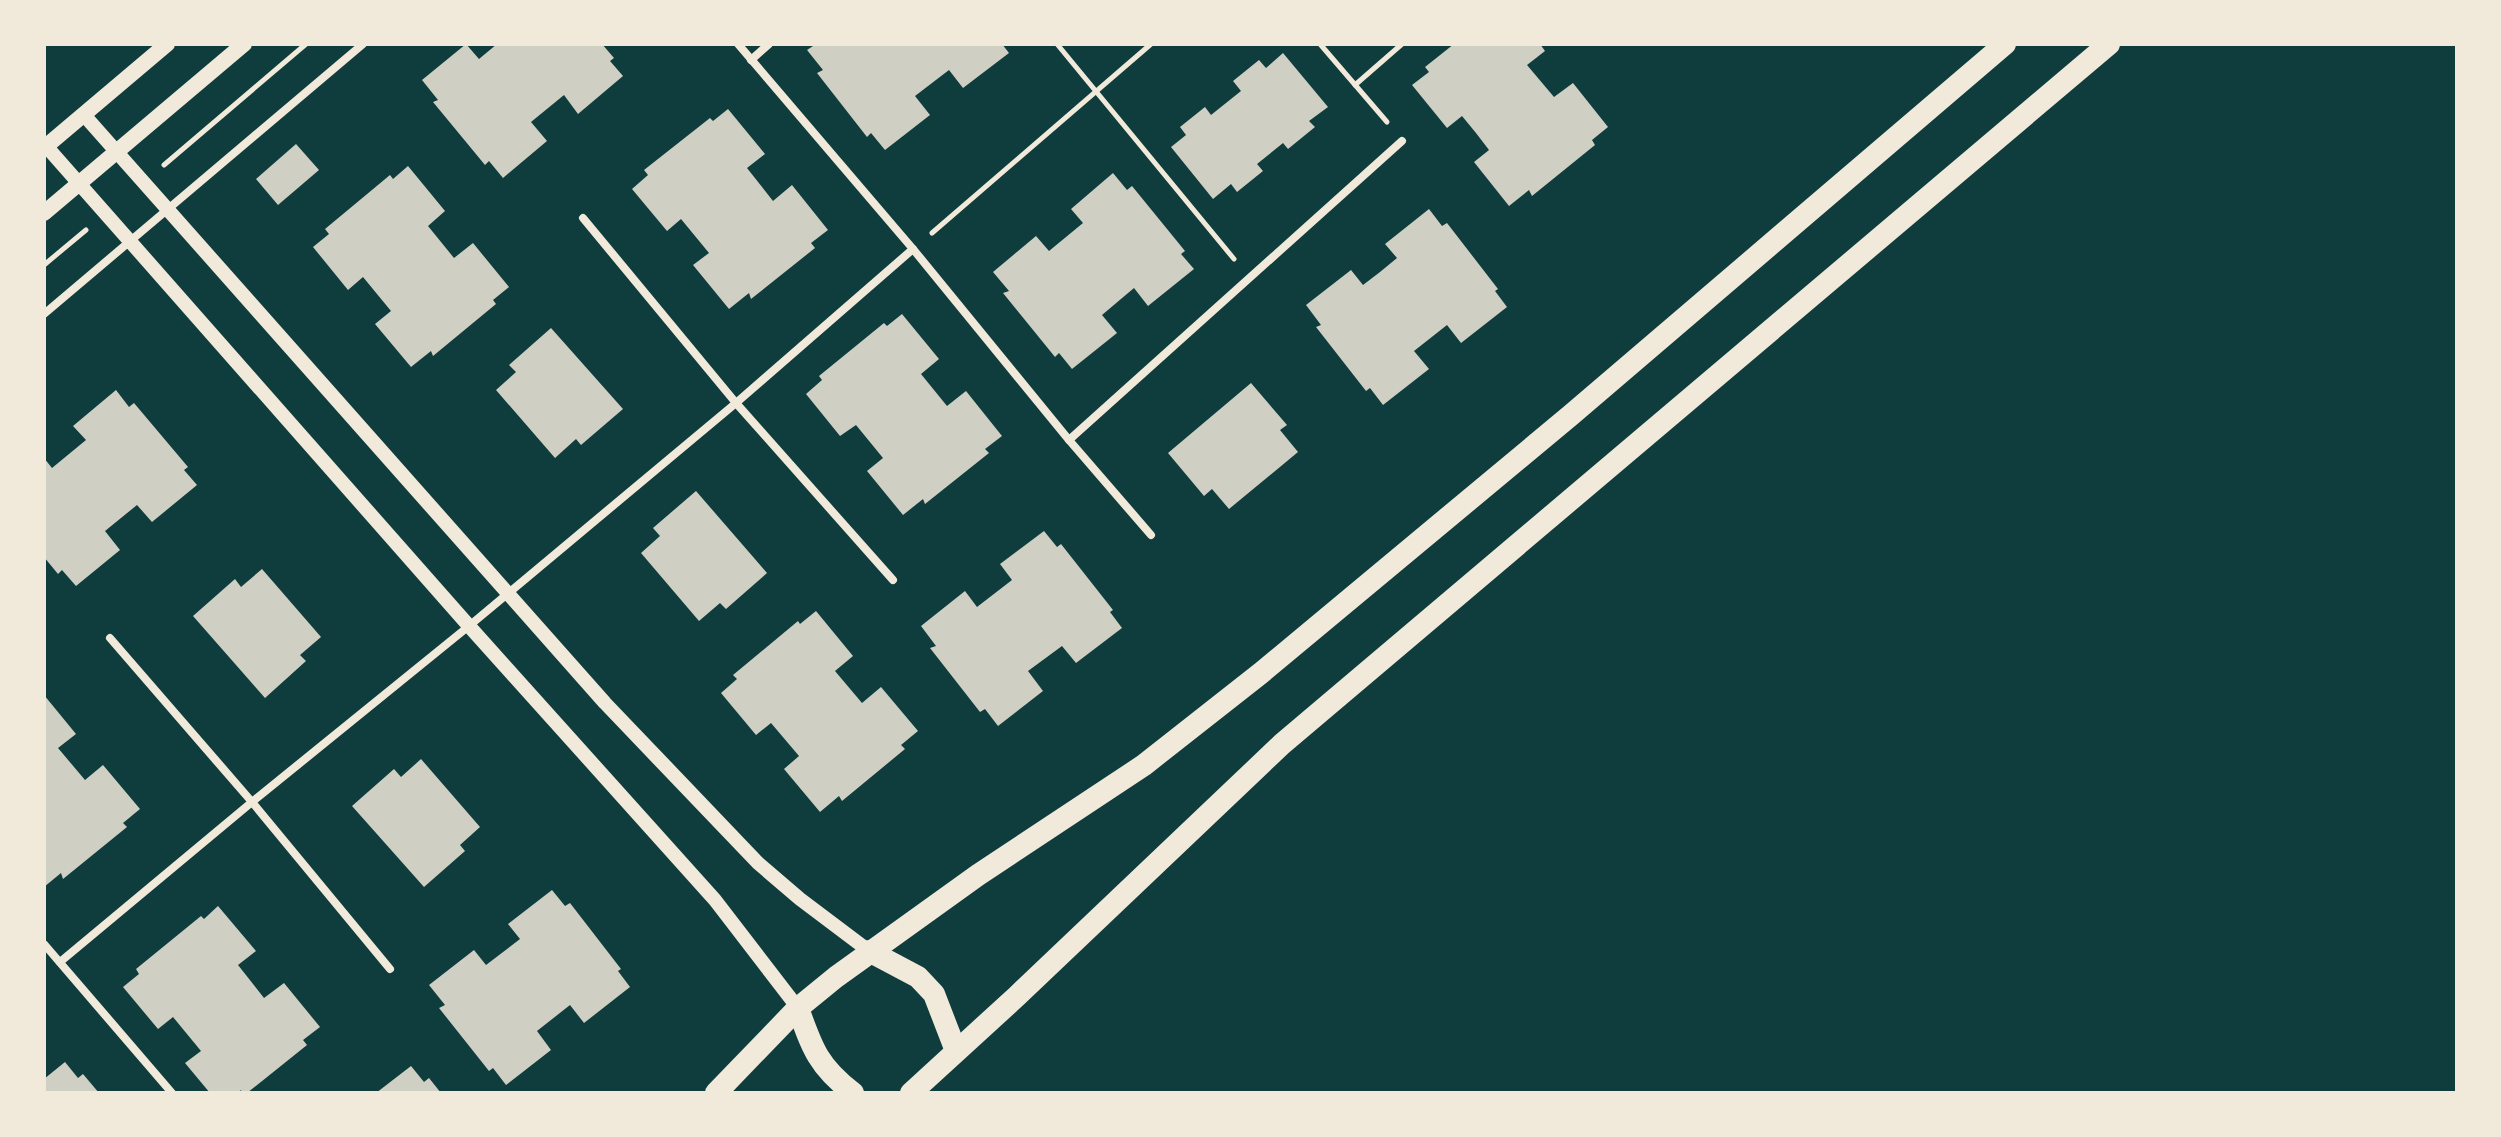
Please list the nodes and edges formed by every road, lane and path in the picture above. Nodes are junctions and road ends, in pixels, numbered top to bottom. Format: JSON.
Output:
{"nodes":[{"id":1,"x":167,"y":44,"type":"edge"},
{"id":2,"x":244,"y":44,"type":"edge"},
{"id":3,"x":306,"y":44,"type":"edge"},
{"id":4,"x":363,"y":44,"type":"edge"},
{"id":5,"x":738,"y":44,"type":"edge"},
{"id":6,"x":769,"y":44,"type":"edge"},
{"id":7,"x":1057,"y":44,"type":"edge"},
{"id":8,"x":1151,"y":44,"type":"edge"},
{"id":9,"x":1320,"y":44,"type":"edge"},
{"id":10,"x":1402,"y":44,"type":"edge"},
{"id":11,"x":2005,"y":44,"type":"edge"},
{"id":12,"x":2109,"y":44,"type":"edge"},
{"id":13,"x":751,"y":60,"type":"junction"},
{"id":14,"x":1355,"y":85,"type":"junction"},
{"id":15,"x":1096,"y":92,"type":"junction"},
{"id":16,"x":84,"y":115,"type":"junction"},
{"id":17,"x":1402,"y":141,"type":"joint"},
{"id":18,"x":45,"y":147,"type":"edge"},
{"id":19,"x":116,"y":152,"type":"junction"},
{"id":20,"x":144,"y":182,"type":"junction"},
{"id":21,"x":79,"y":183,"type":"junction"},
{"id":22,"x":169,"y":209,"type":"junction"},
{"id":23,"x":44,"y":213,"type":"edge"},
{"id":24,"x":106,"y":213,"type":"junction"},
{"id":25,"x":583,"y":218,"type":"dead end"},
{"id":26,"x":132,"y":241,"type":"junction"},
{"id":27,"x":913,"y":249,"type":"junction"},
{"id":28,"x":44,"y":265,"type":"edge"},
{"id":29,"x":1249,"y":279,"type":"junction"},
{"id":30,"x":44,"y":314,"type":"edge"},
{"id":31,"x":736,"y":403,"type":"junction"},
{"id":32,"x":1069,"y":440,"type":"junction"},
{"id":33,"x":1151,"y":535,"type":"dead end"},
{"id":34,"x":893,"y":580,"type":"dead end"},
{"id":35,"x":507,"y":594,"type":"junction"},
{"id":36,"x":469,"y":626,"type":"junction"},
{"id":37,"x":110,"y":638,"type":"dead end"},
{"id":38,"x":252,"y":802,"type":"junction"},
{"id":39,"x":44,"y":944,"type":"edge"},
{"id":40,"x":869,"y":951,"type":"junction"},
{"id":41,"x":60,"y":962,"type":"junction"},
{"id":42,"x":390,"y":969,"type":"dead end"},
{"id":43,"x":798,"y":1008,"type":"junction"},
{"id":44,"x":956,"y":1051,"type":"junction"},
{"id":45,"x":172,"y":1093,"type":"edge"},
{"id":46,"x":716,"y":1093,"type":"edge"},
{"id":47,"x":853,"y":1093,"type":"edge"},
{"id":48,"x":911,"y":1093,"type":"edge"}],
"edges":[{"from":1,"to":16,"type":"main road"},
{"from":2,"to":19,"type":"main road"},
{"from":3,"to":20,"type":"path"},
{"from":4,"to":22,"type":"street"},
{"from":5,"to":13,"type":"street"},
{"from":6,"to":13,"type":"street"},
{"from":7,"to":15,"type":"path"},
{"from":8,"to":15,"type":"path"},
{"from":9,"to":14,"type":"path"},
{"from":10,"to":14,"type":"path"},
{"from":11,"to":40,"type":"highway"},
{"from":12,"to":44,"type":"highway"},
{"from":13,"to":27,"type":"street"},
{"from":14,"to":17,"type":"path"},
{"from":15,"to":27,"type":"path"},
{"from":15,"to":29,"type":"path"},
{"from":16,"to":18,"type":"main road"},
{"from":16,"to":19,"type":"street"},
{"from":17,"to":29,"type":"street"},
{"from":18,"to":21,"type":"street"},
{"from":19,"to":20,"type":"street"},
{"from":19,"to":21,"type":"main road"},
{"from":20,"to":22,"type":"street"},
{"from":21,"to":23,"type":"main road"},
{"from":21,"to":24,"type":"street"},
{"from":22,"to":26,"type":"street"},
{"from":22,"to":35,"type":"street"},
{"from":24,"to":26,"type":"street"},
{"from":24,"to":28,"type":"path"},
{"from":25,"to":31,"type":"street"},
{"from":26,"to":30,"type":"street"},
{"from":26,"to":36,"type":"street"},
{"from":27,"to":31,"type":"street"},
{"from":27,"to":32,"type":"street"},
{"from":29,"to":32,"type":"street"},
{"from":31,"to":34,"type":"street"},
{"from":31,"to":35,"type":"street"},
{"from":32,"to":33,"type":"street"},
{"from":35,"to":36,"type":"street"},
{"from":35,"to":40,"type":"street"},
{"from":36,"to":38,"type":"street"},
{"from":36,"to":43,"type":"street"},
{"from":37,"to":38,"type":"street"},
{"from":38,"to":41,"type":"street"},
{"from":38,"to":42,"type":"street"},
{"from":39,"to":41,"type":"street"},
{"from":40,"to":43,"type":"highway"},
{"from":40,"to":44,"type":"highway"},
{"from":41,"to":45,"type":"street"},
{"from":43,"to":46,"type":"highway"},
{"from":43,"to":47,"type":"highway"},
{"from":44,"to":48,"type":"highway"}]}
